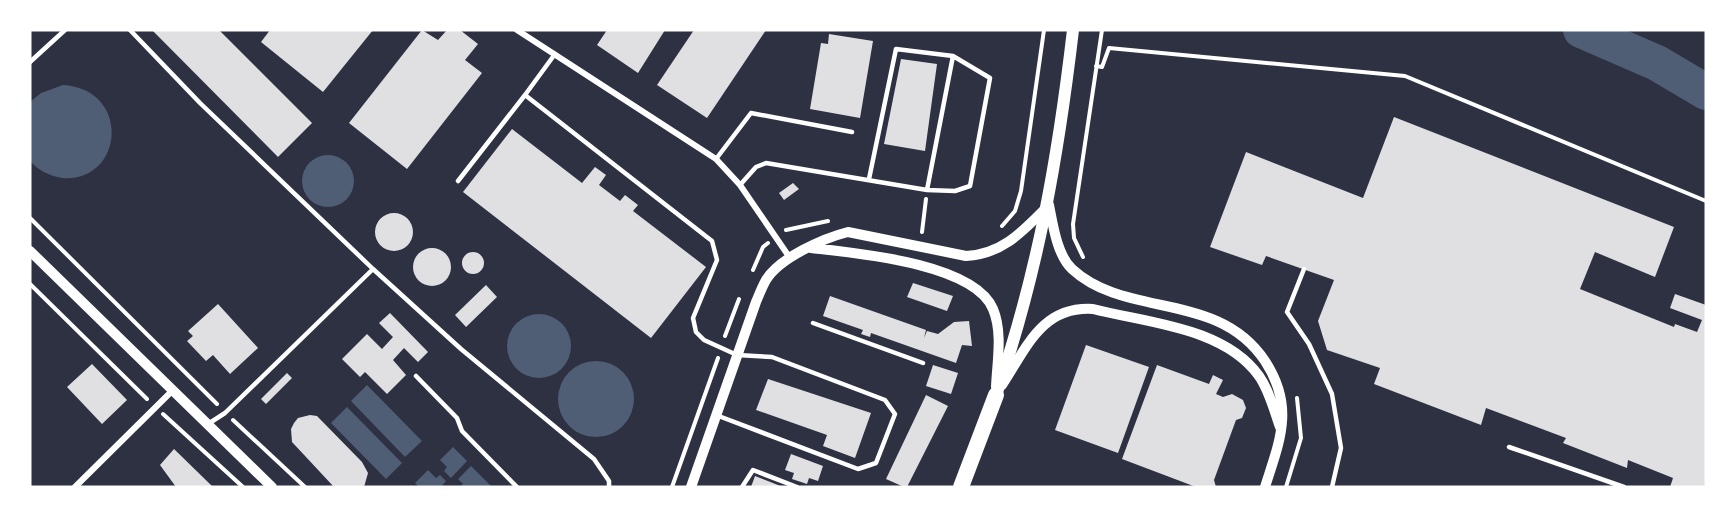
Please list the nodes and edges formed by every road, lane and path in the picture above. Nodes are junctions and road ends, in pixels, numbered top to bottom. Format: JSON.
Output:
{"nodes":[{"id":1,"x":65,"y":30,"type":"edge"},
{"id":2,"x":130,"y":30,"type":"edge"},
{"id":3,"x":517,"y":30,"type":"edge"},
{"id":4,"x":1044,"y":30,"type":"edge"},
{"id":5,"x":1073,"y":30,"type":"edge"},
{"id":6,"x":1102,"y":30,"type":"edge"},
{"id":7,"x":555,"y":54,"type":"junction"},
{"id":8,"x":953,"y":56,"type":"junction"},
{"id":9,"x":1041,"y":56,"type":"dead end"},
{"id":10,"x":30,"y":62,"type":"edge"},
{"id":11,"x":1096,"y":65,"type":"junction"},
{"id":12,"x":525,"y":95,"type":"junction"},
{"id":13,"x":852,"y":132,"type":"dead end"},
{"id":14,"x":716,"y":159,"type":"junction"},
{"id":15,"x":869,"y":179,"type":"junction"},
{"id":16,"x":458,"y":181,"type":"dead end"},
{"id":17,"x":740,"y":185,"type":"junction"},
{"id":18,"x":927,"y":189,"type":"junction"},
{"id":19,"x":1706,"y":201,"type":"edge"},
{"id":20,"x":1049,"y":205,"type":"junction"},
{"id":21,"x":30,"y":218,"type":"edge"},
{"id":22,"x":922,"y":232,"type":"dead end"},
{"id":23,"x":810,"y":248,"type":"junction"},
{"id":24,"x":30,"y":251,"type":"edge"},
{"id":25,"x":790,"y":258,"type":"junction"},
{"id":26,"x":1087,"y":264,"type":"dead end"},
{"id":27,"x":373,"y":269,"type":"junction"},
{"id":28,"x":1304,"y":269,"type":"dead end"},
{"id":29,"x":30,"y":284,"type":"edge"},
{"id":30,"x":813,"y":323,"type":"dead end"},
{"id":31,"x":737,"y":355,"type":"junction"},
{"id":32,"x":923,"y":363,"type":"dead end"},
{"id":33,"x":416,"y":376,"type":"dead end"},
{"id":34,"x":174,"y":390,"type":"junction"},
{"id":35,"x":1296,"y":394,"type":"dead end"},
{"id":36,"x":996,"y":395,"type":"junction"},
{"id":37,"x":156,"y":408,"type":"junction"},
{"id":38,"x":225,"y":412,"type":"junction"},
{"id":39,"x":717,"y":415,"type":"junction"},
{"id":40,"x":207,"y":425,"type":"junction"},
{"id":41,"x":1281,"y":430,"type":"junction"},
{"id":42,"x":1509,"y":447,"type":"dead end"},
{"id":43,"x":1599,"y":479,"type":"junction"},
{"id":44,"x":75,"y":487,"type":"edge"},
{"id":45,"x":243,"y":487,"type":"edge"},
{"id":46,"x":272,"y":487,"type":"edge"},
{"id":47,"x":304,"y":487,"type":"edge"},
{"id":48,"x":517,"y":487,"type":"edge"},
{"id":49,"x":609,"y":487,"type":"edge"},
{"id":50,"x":691,"y":487,"type":"edge"},
{"id":51,"x":742,"y":487,"type":"edge"},
{"id":52,"x":796,"y":487,"type":"edge"},
{"id":53,"x":961,"y":487,"type":"edge"},
{"id":54,"x":1265,"y":487,"type":"edge"},
{"id":55,"x":1286,"y":487,"type":"edge"},
{"id":56,"x":1332,"y":487,"type":"edge"},
{"id":57,"x":1598,"y":487,"type":"edge"},
{"id":58,"x":1624,"y":487,"type":"edge"}],
"edges":[{"from":1,"to":10,"type":"lane"},
{"from":2,"to":27,"type":"lane"},
{"from":3,"to":7,"type":"street"},
{"from":4,"to":9,"type":"path"},
{"from":5,"to":20,"type":"main road"},
{"from":6,"to":11,"type":"path"},
{"from":7,"to":12,"type":"lane"},
{"from":7,"to":14,"type":"street"},
{"from":8,"to":15,"type":"lane"},
{"from":8,"to":18,"type":"lane"},
{"from":8,"to":18,"type":"lane"},
{"from":11,"to":19,"type":"path"},
{"from":11,"to":26,"type":"path"},
{"from":12,"to":16,"type":"lane"},
{"from":12,"to":31,"type":"lane"},
{"from":13,"to":14,"type":"lane"},
{"from":14,"to":17,"type":"street"},
{"from":15,"to":17,"type":"lane"},
{"from":15,"to":18,"type":"lane"},
{"from":17,"to":25,"type":"street"},
{"from":18,"to":22,"type":"path"},
{"from":20,"to":23,"type":"street"},
{"from":20,"to":36,"type":"main road"},
{"from":20,"to":41,"type":"street"},
{"from":21,"to":38,"type":"path"},
{"from":23,"to":25,"type":"street"},
{"from":23,"to":36,"type":"street"},
{"from":24,"to":34,"type":"street"},
{"from":25,"to":31,"type":"street"},
{"from":27,"to":38,"type":"lane"},
{"from":27,"to":49,"type":"lane"},
{"from":28,"to":56,"type":"lane"},
{"from":29,"to":37,"type":"path"},
{"from":30,"to":32,"type":"lane"},
{"from":31,"to":39,"type":"street"},
{"from":31,"to":39,"type":"lane"},
{"from":33,"to":48,"type":"lane"},
{"from":34,"to":37,"type":"street"},
{"from":34,"to":40,"type":"street"},
{"from":35,"to":55,"type":"path"},
{"from":36,"to":41,"type":"street"},
{"from":36,"to":53,"type":"highway"},
{"from":37,"to":44,"type":"street"},
{"from":37,"to":45,"type":"path"},
{"from":38,"to":40,"type":"lane"},
{"from":38,"to":47,"type":"path"},
{"from":39,"to":50,"type":"street"},
{"from":40,"to":46,"type":"street"},
{"from":41,"to":54,"type":"street"},
{"from":42,"to":43,"type":"lane"},
{"from":43,"to":57,"type":"lane"},
{"from":43,"to":58,"type":"lane"},
{"from":51,"to":52,"type":"lane"}]}
